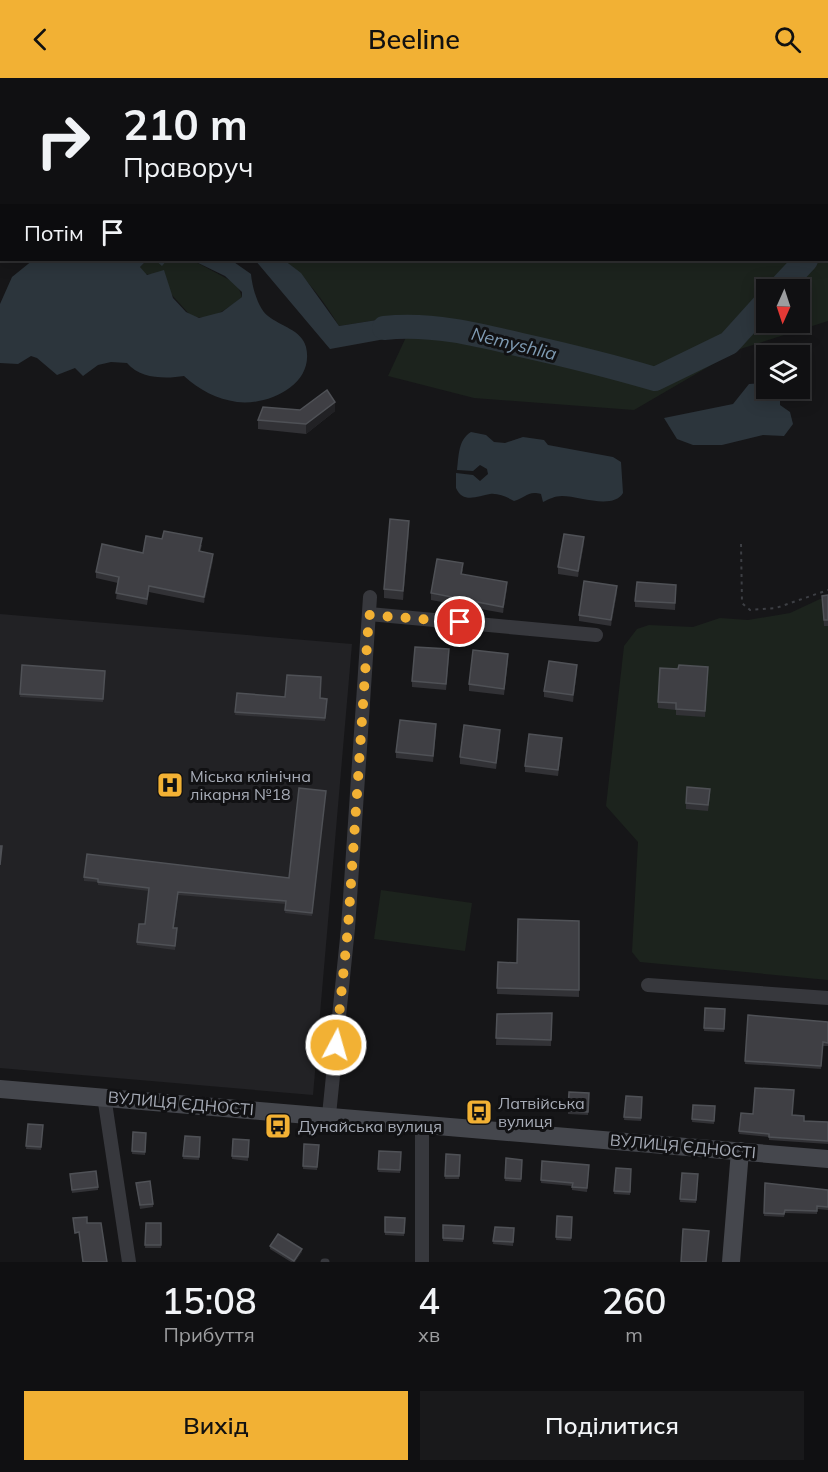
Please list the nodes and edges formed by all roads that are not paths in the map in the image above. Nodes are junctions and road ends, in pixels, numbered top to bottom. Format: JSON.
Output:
{"nodes":[{"id":1,"x":370,"y":597,"type":"dead end"},
{"id":2,"x":369,"y":615,"type":"junction"},
{"id":3,"x":596,"y":635,"type":"dead end"},
{"id":4,"x":648,"y":985,"type":"dead end"},
{"id":5,"x":828,"y":998,"type":"edge"},
{"id":6,"x":0,"y":1089,"type":"edge"},
{"id":7,"x":104,"y":1096,"type":"junction"},
{"id":8,"x":328,"y":1115,"type":"junction"},
{"id":9,"x":422,"y":1124,"type":"junction"},
{"id":10,"x":741,"y":1151,"type":"junction"},
{"id":11,"x":828,"y":1159,"type":"edge"},
{"id":12,"x":129,"y":1262,"type":"edge"},
{"id":13,"x":422,"y":1262,"type":"edge"},
{"id":14,"x":731,"y":1262,"type":"edge"}],
"edges":[{"from":1,"to":2,"type":"street"},
{"from":2,"to":3,"type":"street"},
{"from":2,"to":8,"type":"street"},
{"from":4,"to":5,"type":"street"},
{"from":6,"to":7,"type":"main road","name":"ВУЛИЦЯ ЄДНОСТІ"},
{"from":7,"to":8,"type":"main road","name":"ВУЛИЦЯ ЄДНОСТІ"},
{"from":7,"to":12,"type":"street"},
{"from":8,"to":9,"type":"main road","name":"ВУЛИЦЯ ЄДНОСТІ"},
{"from":9,"to":10,"type":"main road","name":"ВУЛИЦЯ ЄДНОСТІ"},
{"from":9,"to":13,"type":"street"},
{"from":10,"to":11,"type":"main road","name":"ВУЛИЦЯ ЄДНОСТІ"},
{"from":10,"to":14,"type":"main road"}]}
